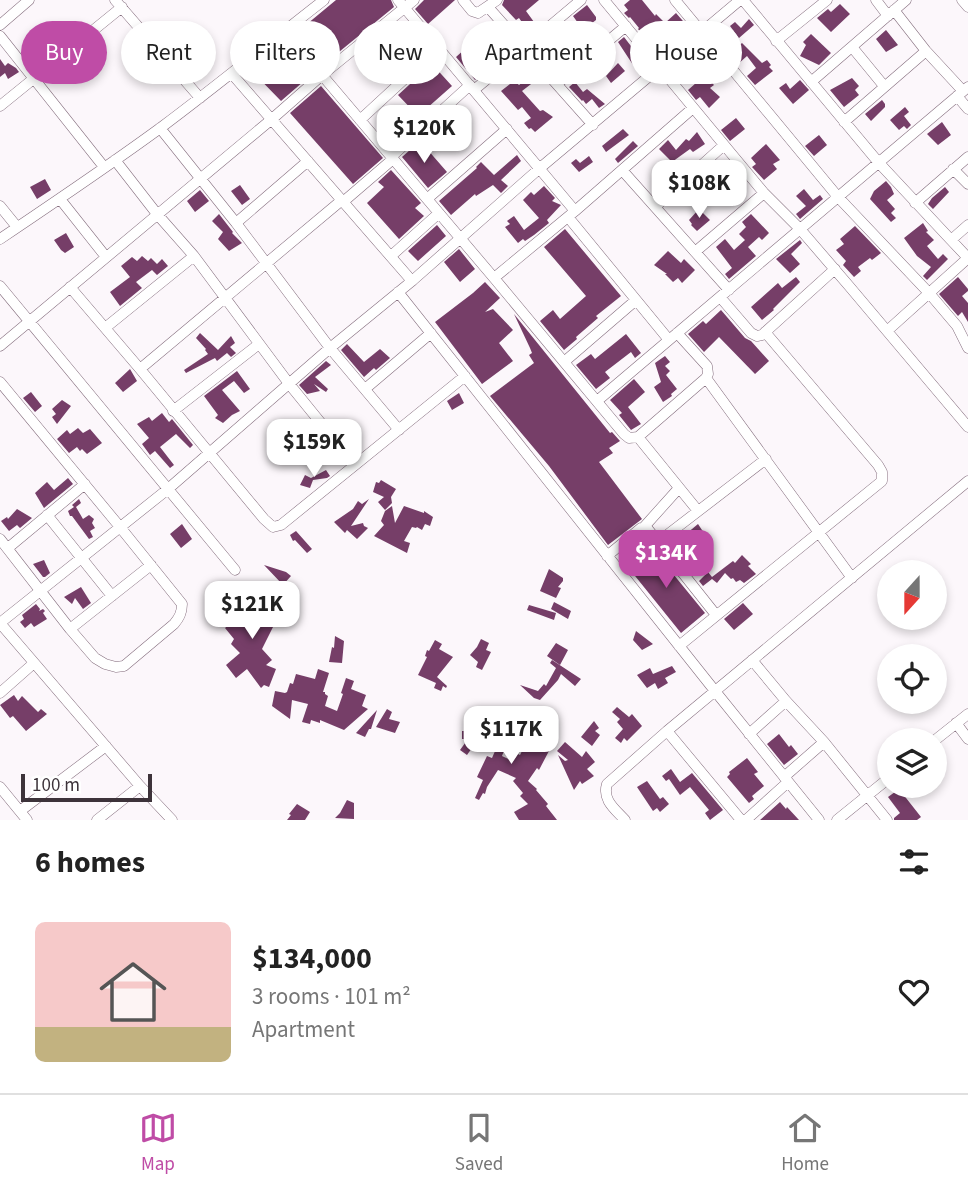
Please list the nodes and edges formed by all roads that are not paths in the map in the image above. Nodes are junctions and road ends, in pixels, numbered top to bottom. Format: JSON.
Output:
{"nodes":[{"id":1,"x":29,"y":0,"type":"edge"},
{"id":2,"x":414,"y":0,"type":"edge"},
{"id":3,"x":463,"y":0,"type":"edge"},
{"id":4,"x":581,"y":0,"type":"edge"},
{"id":5,"x":604,"y":0,"type":"edge"},
{"id":6,"x":676,"y":0,"type":"edge"},
{"id":7,"x":741,"y":0,"type":"edge"},
{"id":8,"x":827,"y":0,"type":"edge"},
{"id":9,"x":876,"y":0,"type":"edge"},
{"id":10,"x":906,"y":0,"type":"edge"},
{"id":11,"x":962,"y":0,"type":"edge"},
{"id":12,"x":319,"y":1,"type":"edge"},
{"id":13,"x":493,"y":3,"type":"edge"},
{"id":14,"x":119,"y":4,"type":"edge"},
{"id":15,"x":401,"y":4,"type":"edge"},
{"id":16,"x":968,"y":7,"type":"edge"},
{"id":17,"x":891,"y":13,"type":"junction"},
{"id":18,"x":100,"y":21,"type":"edge"},
{"id":19,"x":296,"y":21,"type":"edge"},
{"id":20,"x":415,"y":21,"type":"edge"},
{"id":21,"x":506,"y":21,"type":"edge"},
{"id":22,"x":556,"y":21,"type":"edge"},
{"id":23,"x":694,"y":21,"type":"edge"},
{"id":24,"x":716,"y":21,"type":"edge"},
{"id":25,"x":0,"y":25,"type":"edge"},
{"id":26,"x":626,"y":26,"type":"junction"},
{"id":27,"x":630,"y":31,"type":"edge"},
{"id":28,"x":616,"y":34,"type":"edge"},
{"id":29,"x":0,"y":36,"type":"edge"},
{"id":30,"x":776,"y":41,"type":"junction"},
{"id":31,"x":852,"y":47,"type":"junction"},
{"id":32,"x":926,"y":51,"type":"junction"},
{"id":33,"x":340,"y":59,"type":"edge"},
{"id":34,"x":447,"y":59,"type":"edge"},
{"id":35,"x":21,"y":63,"type":"edge"},
{"id":36,"x":230,"y":76,"type":"edge"},
{"id":37,"x":742,"y":80,"type":"edge"},
{"id":38,"x":811,"y":82,"type":"junction"},
{"id":39,"x":28,"y":84,"type":"edge"},
{"id":40,"x":38,"y":84,"type":"edge"},
{"id":41,"x":241,"y":84,"type":"edge"},
{"id":42,"x":312,"y":84,"type":"edge"},
{"id":43,"x":329,"y":84,"type":"edge"},
{"id":44,"x":398,"y":84,"type":"edge"},
{"id":45,"x":477,"y":84,"type":"edge"},
{"id":46,"x":557,"y":84,"type":"edge"},
{"id":47,"x":641,"y":84,"type":"edge"},
{"id":48,"x":673,"y":84,"type":"edge"},
{"id":49,"x":884,"y":86,"type":"junction"},
{"id":50,"x":472,"y":88,"type":"junction"},
{"id":51,"x":963,"y":91,"type":"edge"},
{"id":52,"x":200,"y":99,"type":"junction"},
{"id":53,"x":0,"y":106,"type":"edge"},
{"id":54,"x":693,"y":108,"type":"junction"},
{"id":55,"x":968,"y":109,"type":"edge"},
{"id":56,"x":272,"y":119,"type":"junction"},
{"id":57,"x":359,"y":120,"type":"junction"},
{"id":58,"x":844,"y":122,"type":"junction"},
{"id":59,"x":593,"y":125,"type":"junction"},
{"id":60,"x":160,"y":128,"type":"junction"},
{"id":61,"x":507,"y":130,"type":"junction"},
{"id":62,"x":724,"y":145,"type":"junction"},
{"id":63,"x":968,"y":157,"type":"edge"},
{"id":64,"x":392,"y":158,"type":"junction"},
{"id":65,"x":115,"y":160,"type":"junction"},
{"id":66,"x":308,"y":161,"type":"junction"},
{"id":67,"x":879,"y":163,"type":"junction"},
{"id":68,"x":104,"y":167,"type":"junction"},
{"id":69,"x":540,"y":168,"type":"junction"},
{"id":70,"x":953,"y":169,"type":"junction"},
{"id":71,"x":622,"y":170,"type":"junction"},
{"id":72,"x":200,"y":178,"type":"junction"},
{"id":73,"x":968,"y":184,"type":"edge"},
{"id":74,"x":764,"y":193,"type":"junction"},
{"id":75,"x":838,"y":197,"type":"junction"},
{"id":76,"x":60,"y":199,"type":"junction"},
{"id":77,"x":427,"y":199,"type":"junction"},
{"id":78,"x":343,"y":201,"type":"junction"},
{"id":79,"x":915,"y":203,"type":"junction"},
{"id":80,"x":0,"y":206,"type":"edge"},
{"id":81,"x":655,"y":207,"type":"junction"},
{"id":82,"x":157,"y":214,"type":"junction"},
{"id":83,"x":439,"y":214,"type":"junction"},
{"id":84,"x":571,"y":214,"type":"junction"},
{"id":85,"x":236,"y":223,"type":"junction"},
{"id":86,"x":968,"y":225,"type":"edge"},
{"id":87,"x":17,"y":227,"type":"junction"},
{"id":88,"x":800,"y":229,"type":"junction"},
{"id":89,"x":0,"y":239,"type":"edge"},
{"id":90,"x":461,"y":239,"type":"junction"},
{"id":91,"x":951,"y":240,"type":"junction"},
{"id":92,"x":695,"y":252,"type":"junction"},
{"id":93,"x":194,"y":256,"type":"junction"},
{"id":94,"x":391,"y":256,"type":"junction"},
{"id":95,"x":106,"y":257,"type":"junction"},
{"id":96,"x":968,"y":258,"type":"edge"},
{"id":97,"x":267,"y":263,"type":"junction"},
{"id":98,"x":835,"y":269,"type":"junction"},
{"id":99,"x":494,"y":278,"type":"junction"},
{"id":100,"x":412,"y":281,"type":"junction"},
{"id":101,"x":70,"y":287,"type":"junction"},
{"id":102,"x":1,"y":291,"type":"edge"},
{"id":103,"x":398,"y":292,"type":"junction"},
{"id":104,"x":724,"y":293,"type":"junction"},
{"id":105,"x":929,"y":293,"type":"junction"},
{"id":106,"x":225,"y":298,"type":"junction"},
{"id":107,"x":636,"y":300,"type":"junction"},
{"id":108,"x":29,"y":321,"type":"junction"},
{"id":109,"x":105,"y":328,"type":"junction"},
{"id":110,"x":887,"y":331,"type":"junction"},
{"id":111,"x":765,"y":332,"type":"junction"},
{"id":112,"x":431,"y":333,"type":"junction"},
{"id":113,"x":677,"y":333,"type":"junction"},
{"id":114,"x":669,"y":340,"type":"junction"},
{"id":115,"x":259,"y":344,"type":"junction"},
{"id":116,"x":0,"y":346,"type":"edge"},
{"id":117,"x":330,"y":348,"type":"junction"},
{"id":118,"x":968,"y":348,"type":"edge"},
{"id":119,"x":564,"y":362,"type":"junction"},
{"id":120,"x":140,"y":369,"type":"junction"},
{"id":121,"x":465,"y":376,"type":"junction"},
{"id":122,"x":706,"y":377,"type":"junction"},
{"id":123,"x":0,"y":382,"type":"edge"},
{"id":124,"x":290,"y":385,"type":"junction"},
{"id":125,"x":365,"y":389,"type":"junction"},
{"id":126,"x":597,"y":401,"type":"junction"},
{"id":127,"x":173,"y":411,"type":"junction"},
{"id":128,"x":968,"y":427,"type":"edge"},
{"id":129,"x":399,"y":430,"type":"junction"},
{"id":130,"x":638,"y":437,"type":"junction"},
{"id":131,"x":209,"y":454,"type":"junction"},
{"id":132,"x":766,"y":459,"type":"junction"},
{"id":133,"x":355,"y":465,"type":"junction"},
{"id":134,"x":968,"y":481,"type":"edge"},
{"id":135,"x":85,"y":484,"type":"junction"},
{"id":136,"x":679,"y":488,"type":"junction"},
{"id":137,"x":168,"y":489,"type":"junction"},
{"id":138,"x":698,"y":511,"type":"junction"},
{"id":139,"x":47,"y":515,"type":"junction"},
{"id":140,"x":120,"y":527,"type":"junction"},
{"id":141,"x":644,"y":527,"type":"junction"},
{"id":142,"x":819,"y":532,"type":"junction"},
{"id":143,"x":0,"y":539,"type":"edge"},
{"id":144,"x":658,"y":542,"type":"junction"},
{"id":145,"x":8,"y":548,"type":"junction"},
{"id":146,"x":607,"y":556,"type":"junction"},
{"id":147,"x":81,"y":558,"type":"junction"},
{"id":148,"x":151,"y":565,"type":"junction"},
{"id":149,"x":236,"y":570,"type":"dead end"},
{"id":150,"x":852,"y":578,"type":"junction"},
{"id":151,"x":39,"y":590,"type":"junction"},
{"id":152,"x":112,"y":596,"type":"junction"},
{"id":153,"x":716,"y":615,"type":"junction"},
{"id":154,"x":0,"y":623,"type":"edge"},
{"id":155,"x":70,"y":629,"type":"junction"},
{"id":156,"x":678,"y":646,"type":"junction"},
{"id":157,"x":752,"y":660,"type":"junction"},
{"id":158,"x":34,"y":663,"type":"junction"},
{"id":159,"x":715,"y":691,"type":"junction"},
{"id":160,"x":0,"y":693,"type":"edge"},
{"id":161,"x":786,"y":701,"type":"junction"},
{"id":162,"x":968,"y":714,"type":"edge"},
{"id":163,"x":956,"y":723,"type":"junction"},
{"id":164,"x":947,"y":730,"type":"edge"},
{"id":165,"x":667,"y":731,"type":"junction"},
{"id":166,"x":749,"y":734,"type":"junction"},
{"id":167,"x":968,"y":738,"type":"edge"},
{"id":168,"x":824,"y":742,"type":"junction"},
{"id":169,"x":106,"y":746,"type":"junction"},
{"id":170,"x":786,"y":780,"type":"junction"},
{"id":171,"x":140,"y":786,"type":"junction"},
{"id":172,"x":0,"y":787,"type":"edge"},
{"id":173,"x":877,"y":788,"type":"edge"},
{"id":174,"x":868,"y":796,"type":"junction"},
{"id":175,"x":23,"y":816,"type":"edge"},
{"id":176,"x":97,"y":820,"type":"edge"},
{"id":177,"x":172,"y":820,"type":"edge"},
{"id":178,"x":625,"y":820,"type":"edge"},
{"id":179,"x":743,"y":820,"type":"edge"},
{"id":180,"x":819,"y":820,"type":"edge"},
{"id":181,"x":837,"y":820,"type":"edge"},
{"id":182,"x":887,"y":820,"type":"edge"}],
"edges":[{"from":1,"to":25,"type":"street"},
{"from":2,"to":15,"type":"street"},
{"from":3,"to":13,"type":"street"},
{"from":4,"to":22,"type":"street"},
{"from":5,"to":26,"type":"street"},
{"from":6,"to":23,"type":"street"},
{"from":7,"to":24,"type":"street"},
{"from":7,"to":30,"type":"street"},
{"from":8,"to":30,"type":"street"},
{"from":9,"to":17,"type":"street"},
{"from":10,"to":17,"type":"street"},
{"from":11,"to":16,"type":"street"},
{"from":12,"to":19,"type":"street"},
{"from":13,"to":21,"type":"street"},
{"from":14,"to":18,"type":"street"},
{"from":14,"to":52,"type":"street"},
{"from":15,"to":20,"type":"street"},
{"from":15,"to":33,"type":"street"},
{"from":17,"to":31,"type":"street"},
{"from":17,"to":32,"type":"street"},
{"from":26,"to":27,"type":"street"},
{"from":26,"to":28,"type":"street"},
{"from":29,"to":35,"type":"street"},
{"from":30,"to":38,"type":"street"},
{"from":31,"to":38,"type":"street"},
{"from":31,"to":49,"type":"street"},
{"from":32,"to":49,"type":"street"},
{"from":32,"to":51,"type":"street"},
{"from":34,"to":50,"type":"street"},
{"from":36,"to":52,"type":"street"},
{"from":37,"to":75,"type":"street"},
{"from":38,"to":58,"type":"street"},
{"from":39,"to":53,"type":"street"},
{"from":40,"to":68,"type":"street"},
{"from":41,"to":56,"type":"street"},
{"from":42,"to":56,"type":"street"},
{"from":43,"to":57,"type":"street"},
{"from":44,"to":57,"type":"street"},
{"from":45,"to":50,"type":"street"},
{"from":46,"to":59,"type":"street"},
{"from":47,"to":59,"type":"street"},
{"from":48,"to":54,"type":"street"},
{"from":49,"to":58,"type":"street"},
{"from":50,"to":61,"type":"street"},
{"from":50,"to":64,"type":"street"},
{"from":51,"to":55,"type":"street"},
{"from":51,"to":67,"type":"street"},
{"from":52,"to":60,"type":"street"},
{"from":54,"to":62,"type":"street"},
{"from":54,"to":71,"type":"street"},
{"from":56,"to":66,"type":"street"},
{"from":56,"to":72,"type":"street"},
{"from":57,"to":64,"type":"street"},
{"from":58,"to":67,"type":"street"},
{"from":59,"to":69,"type":"street"},
{"from":60,"to":65,"type":"street"},
{"from":60,"to":72,"type":"street"},
{"from":61,"to":69,"type":"street"},
{"from":61,"to":77,"type":"street"},
{"from":62,"to":74,"type":"street"},
{"from":62,"to":81,"type":"street"},
{"from":63,"to":70,"type":"street"},
{"from":64,"to":77,"type":"street"},
{"from":64,"to":78,"type":"street"},
{"from":65,"to":68,"type":"street"},
{"from":65,"to":82,"type":"street"},
{"from":66,"to":78,"type":"street"},
{"from":66,"to":85,"type":"street"},
{"from":67,"to":75,"type":"street"},
{"from":67,"to":79,"type":"street"},
{"from":68,"to":76,"type":"street"},
{"from":69,"to":84,"type":"street"},
{"from":69,"to":90,"type":"street"},
{"from":70,"to":73,"type":"street"},
{"from":70,"to":79,"type":"street"},
{"from":71,"to":81,"type":"street"},
{"from":71,"to":84,"type":"street"},
{"from":72,"to":82,"type":"street"},
{"from":72,"to":85,"type":"street"},
{"from":74,"to":88,"type":"street"},
{"from":74,"to":92,"type":"street"},
{"from":75,"to":88,"type":"street"},
{"from":75,"to":105,"type":"street"},
{"from":76,"to":87,"type":"street"},
{"from":76,"to":95,"type":"street"},
{"from":77,"to":83,"type":"street"},
{"from":78,"to":94,"type":"street"},
{"from":78,"to":97,"type":"street"},
{"from":79,"to":91,"type":"street"},
{"from":80,"to":87,"type":"street"},
{"from":81,"to":92,"type":"street"},
{"from":82,"to":93,"type":"street"},
{"from":82,"to":95,"type":"street"},
{"from":83,"to":90,"type":"street"},
{"from":83,"to":94,"type":"street"},
{"from":84,"to":99,"type":"street"},
{"from":84,"to":107,"type":"street"},
{"from":85,"to":97,"type":"street"},
{"from":86,"to":91,"type":"street"},
{"from":87,"to":89,"type":"street"},
{"from":88,"to":98,"type":"street"},
{"from":88,"to":104,"type":"street"},
{"from":90,"to":99,"type":"street"},
{"from":90,"to":100,"type":"street"},
{"from":91,"to":96,"type":"street"},
{"from":92,"to":104,"type":"street"},
{"from":93,"to":106,"type":"street"},
{"from":93,"to":109,"type":"street"},
{"from":94,"to":100,"type":"street"},
{"from":95,"to":101,"type":"street"},
{"from":96,"to":105,"type":"street"},
{"from":97,"to":106,"type":"street"},
{"from":97,"to":117,"type":"street"},
{"from":98,"to":110,"type":"street"},
{"from":98,"to":111,"type":"street"},
{"from":99,"to":119,"type":"street"},
{"from":100,"to":103,"type":"street"},
{"from":101,"to":108,"type":"street"},
{"from":101,"to":109,"type":"street"},
{"from":102,"to":108,"type":"street"},
{"from":103,"to":112,"type":"street"},
{"from":103,"to":117,"type":"street"},
{"from":104,"to":111,"type":"street"},
{"from":104,"to":113,"type":"street"},
{"from":105,"to":110,"type":"street"},
{"from":105,"to":118,"type":"street"},
{"from":106,"to":115,"type":"street"},
{"from":106,"to":120,"type":"street"},
{"from":107,"to":114,"type":"street"},
{"from":107,"to":119,"type":"street"},
{"from":108,"to":116,"type":"street"},
{"from":108,"to":137,"type":"street"},
{"from":109,"to":120,"type":"street"},
{"from":110,"to":128,"type":"street"},
{"from":111,"to":142,"type":"street"},
{"from":112,"to":121,"type":"street"},
{"from":112,"to":125,"type":"street"},
{"from":113,"to":114,"type":"street"},
{"from":113,"to":122,"type":"street"},
{"from":114,"to":126,"type":"street"},
{"from":115,"to":124,"type":"street"},
{"from":115,"to":127,"type":"street"},
{"from":117,"to":124,"type":"street"},
{"from":117,"to":125,"type":"street"},
{"from":119,"to":126,"type":"street"},
{"from":120,"to":127,"type":"street"},
{"from":121,"to":129,"type":"street"},
{"from":121,"to":146,"type":"street"},
{"from":122,"to":130,"type":"street"},
{"from":122,"to":132,"type":"street"},
{"from":123,"to":135,"type":"street"},
{"from":124,"to":131,"type":"street"},
{"from":124,"to":133,"type":"street"},
{"from":125,"to":129,"type":"street"},
{"from":126,"to":130,"type":"street"},
{"from":127,"to":131,"type":"street"},
{"from":129,"to":133,"type":"street"},
{"from":130,"to":136,"type":"street"},
{"from":131,"to":133,"type":"street"},
{"from":131,"to":137,"type":"street"},
{"from":132,"to":138,"type":"street"},
{"from":132,"to":142,"type":"street"},
{"from":134,"to":150,"type":"street"},
{"from":135,"to":139,"type":"street"},
{"from":135,"to":140,"type":"street"},
{"from":136,"to":138,"type":"street"},
{"from":136,"to":141,"type":"street"},
{"from":137,"to":140,"type":"street"},
{"from":137,"to":149,"type":"street"},
{"from":138,"to":144,"type":"street"},
{"from":139,"to":145,"type":"street"},
{"from":139,"to":147,"type":"street"},
{"from":140,"to":147,"type":"street"},
{"from":140,"to":148,"type":"street"},
{"from":141,"to":144,"type":"street"},
{"from":141,"to":146,"type":"street"},
{"from":142,"to":150,"type":"street"},
{"from":142,"to":153,"type":"street"},
{"from":143,"to":145,"type":"street"},
{"from":144,"to":153,"type":"street"},
{"from":145,"to":151,"type":"street"},
{"from":146,"to":156,"type":"street"},
{"from":147,"to":151,"type":"street"},
{"from":147,"to":152,"type":"street"},
{"from":148,"to":152,"type":"street"},
{"from":148,"to":155,"type":"street"},
{"from":150,"to":157,"type":"street"},
{"from":151,"to":154,"type":"street"},
{"from":151,"to":155,"type":"street"},
{"from":152,"to":155,"type":"street"},
{"from":153,"to":156,"type":"street"},
{"from":154,"to":158,"type":"street"},
{"from":156,"to":159,"type":"street"},
{"from":157,"to":159,"type":"street"},
{"from":157,"to":161,"type":"street"},
{"from":158,"to":160,"type":"street"},
{"from":158,"to":169,"type":"street"},
{"from":159,"to":165,"type":"street"},
{"from":159,"to":166,"type":"street"},
{"from":161,"to":166,"type":"street"},
{"from":161,"to":168,"type":"street"},
{"from":162,"to":163,"type":"street"},
{"from":163,"to":164,"type":"street"},
{"from":163,"to":167,"type":"street"},
{"from":165,"to":178,"type":"street"},
{"from":165,"to":179,"type":"street"},
{"from":166,"to":170,"type":"street"},
{"from":168,"to":170,"type":"street"},
{"from":168,"to":174,"type":"street"},
{"from":169,"to":171,"type":"street"},
{"from":169,"to":175,"type":"street"},
{"from":170,"to":179,"type":"street"},
{"from":170,"to":180,"type":"street"},
{"from":171,"to":176,"type":"street"},
{"from":171,"to":177,"type":"street"},
{"from":172,"to":175,"type":"street"},
{"from":173,"to":174,"type":"street"},
{"from":174,"to":181,"type":"street"},
{"from":174,"to":182,"type":"street"}]}
